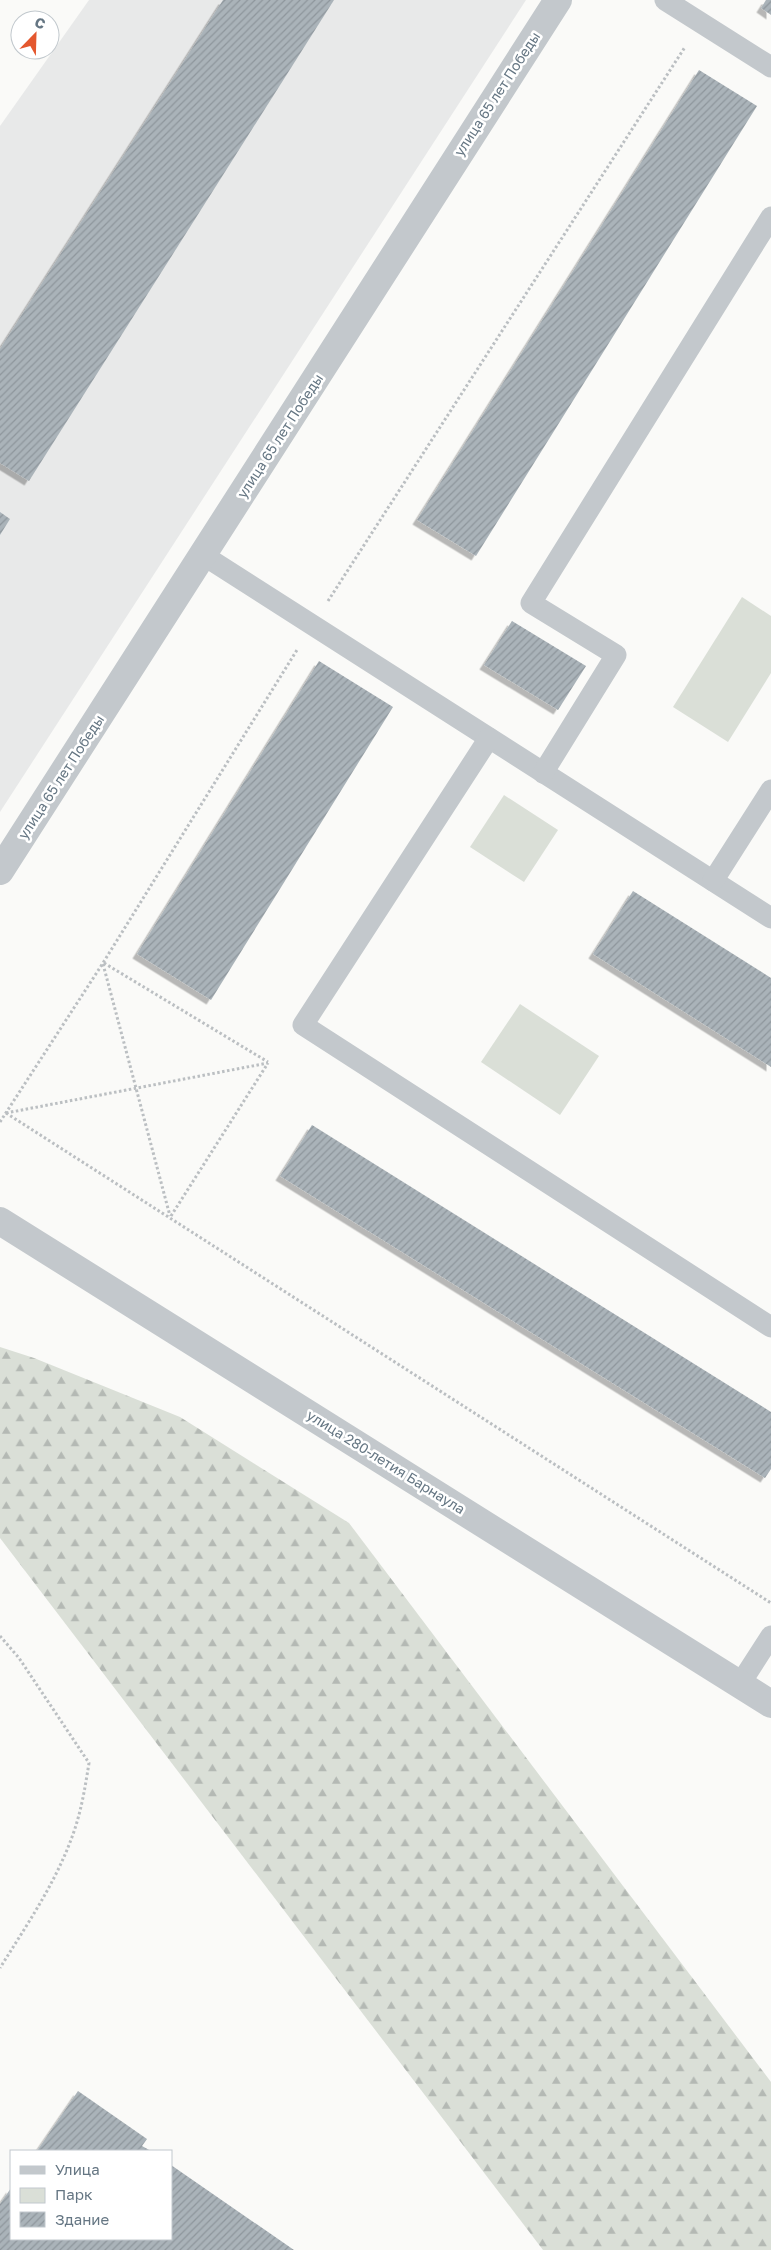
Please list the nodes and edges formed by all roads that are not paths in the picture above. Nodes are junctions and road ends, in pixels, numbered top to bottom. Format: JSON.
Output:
{"nodes":[{"id":1,"x":558,"y":0,"type":"edge"},
{"id":2,"x":665,"y":0,"type":"edge"},
{"id":3,"x":771,"y":67,"type":"edge"},
{"id":4,"x":771,"y":217,"type":"edge"},
{"id":5,"x":203,"y":555,"type":"junction"},
{"id":6,"x":490,"y":738,"type":"junction"},
{"id":7,"x":543,"y":773,"type":"junction"},
{"id":8,"x":771,"y":790,"type":"edge"},
{"id":9,"x":0,"y":871,"type":"edge"},
{"id":10,"x":713,"y":881,"type":"junction"},
{"id":11,"x":771,"y":918,"type":"edge"},
{"id":12,"x":0,"y":1221,"type":"edge"},
{"id":13,"x":771,"y":1327,"type":"edge"},
{"id":14,"x":771,"y":1636,"type":"edge"},
{"id":15,"x":740,"y":1684,"type":"junction"},
{"id":16,"x":771,"y":1704,"type":"edge"}],
"edges":[{"from":1,"to":5,"type":"street","name":"улица 65 лет Победы"},
{"from":2,"to":3,"type":"lane"},
{"from":4,"to":7,"type":"lane"},
{"from":5,"to":6,"type":"lane"},
{"from":5,"to":9,"type":"street","name":"улица 65 лет Победы"},
{"from":6,"to":7,"type":"lane"},
{"from":6,"to":13,"type":"lane"},
{"from":7,"to":10,"type":"lane"},
{"from":8,"to":10,"type":"lane"},
{"from":10,"to":11,"type":"lane"},
{"from":12,"to":15,"type":"street","name":"улица 280-летия Барнаула"},
{"from":14,"to":15,"type":"lane"},
{"from":15,"to":16,"type":"street","name":"улица 280-летия Барнаула"}]}
